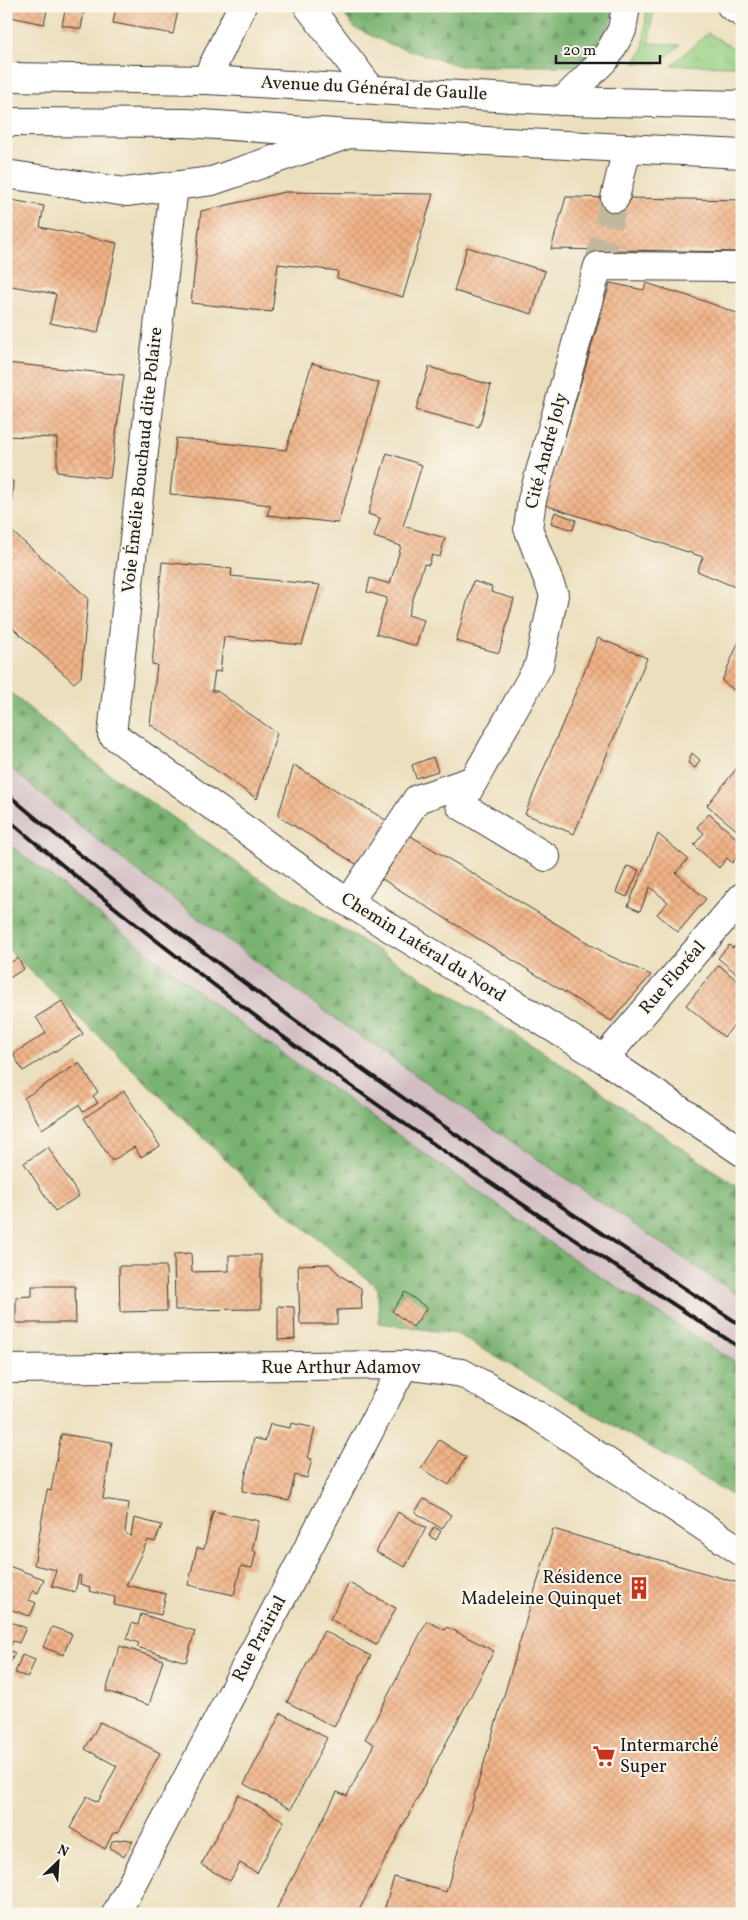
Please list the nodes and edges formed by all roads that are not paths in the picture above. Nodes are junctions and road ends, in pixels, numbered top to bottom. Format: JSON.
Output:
{"nodes":[{"id":1,"x":242,"y":6,"type":"edge"},
{"id":2,"x":308,"y":6,"type":"edge"},
{"id":3,"x":626,"y":6,"type":"edge"},
{"id":4,"x":731,"y":6,"type":"edge"},
{"id":5,"x":742,"y":13,"type":"edge"},
{"id":6,"x":6,"y":77,"type":"edge"},
{"id":7,"x":206,"y":80,"type":"junction"},
{"id":8,"x":370,"y":88,"type":"junction"},
{"id":9,"x":563,"y":101,"type":"junction"},
{"id":10,"x":742,"y":105,"type":"edge"},
{"id":11,"x":6,"y":122,"type":"edge"},
{"id":12,"x":349,"y":134,"type":"junction"},
{"id":13,"x":627,"y":148,"type":"junction"},
{"id":14,"x":742,"y":154,"type":"edge"},
{"id":15,"x":6,"y":174,"type":"edge"},
{"id":16,"x":174,"y":186,"type":"junction"},
{"id":17,"x":615,"y":198,"type":"tunnel mouth"},
{"id":18,"x":742,"y":267,"type":"edge"},
{"id":19,"x":112,"y":734,"type":"joint"},
{"id":20,"x":474,"y":780,"type":"junction"},
{"id":21,"x":546,"y":857,"type":"dead end"},
{"id":22,"x":742,"y":897,"type":"edge"},
{"id":23,"x":349,"y":902,"type":"junction"},
{"id":24,"x":604,"y":1059,"type":"junction"},
{"id":25,"x":742,"y":1152,"type":"edge"},
{"id":26,"x":404,"y":1365,"type":"junction"},
{"id":27,"x":6,"y":1369,"type":"edge"},
{"id":28,"x":742,"y":1552,"type":"edge"},
{"id":29,"x":116,"y":1914,"type":"edge"}],
"edges":[{"from":1,"to":7,"type":"main road"},
{"from":2,"to":8,"type":"main road"},
{"from":3,"to":9,"type":"main road"},
{"from":4,"to":5,"type":"main road"},
{"from":6,"to":7,"type":"main road","name":"Avenue du Général de Gaulle"},
{"from":7,"to":8,"type":"main road","name":"Avenue du Général de Gaulle"},
{"from":8,"to":9,"type":"main road","name":"Avenue du Général de Gaulle"},
{"from":9,"to":10,"type":"main road","name":"Avenue du Général de Gaulle"},
{"from":11,"to":12,"type":"main road"},
{"from":12,"to":13,"type":"main road"},
{"from":12,"to":16,"type":"main road"},
{"from":13,"to":14,"type":"main road"},
{"from":13,"to":17,"type":"main road"},
{"from":15,"to":16,"type":"main road"},
{"from":16,"to":19,"type":"main road","name":"Voie Émélie Bouchaud dite Polaire"},
{"from":18,"to":20,"type":"main road","name":"Cité André Joly"},
{"from":19,"to":23,"type":"main road","name":"Chemin Latéral du Nord"},
{"from":20,"to":21,"type":"main road","name":"Cité André Joly"},
{"from":20,"to":23,"type":"main road"},
{"from":22,"to":24,"type":"main road","name":"Rue Floréal"},
{"from":23,"to":24,"type":"main road","name":"Chemin Latéral du Nord"},
{"from":24,"to":25,"type":"main road","name":"Chemin Latéral du Nord"},
{"from":26,"to":27,"type":"main road","name":"Rue Arthur Adamov"},
{"from":26,"to":28,"type":"main road","name":"Rue Arthur Adamov"},
{"from":26,"to":29,"type":"main road","name":"Rue Prairial"}]}
